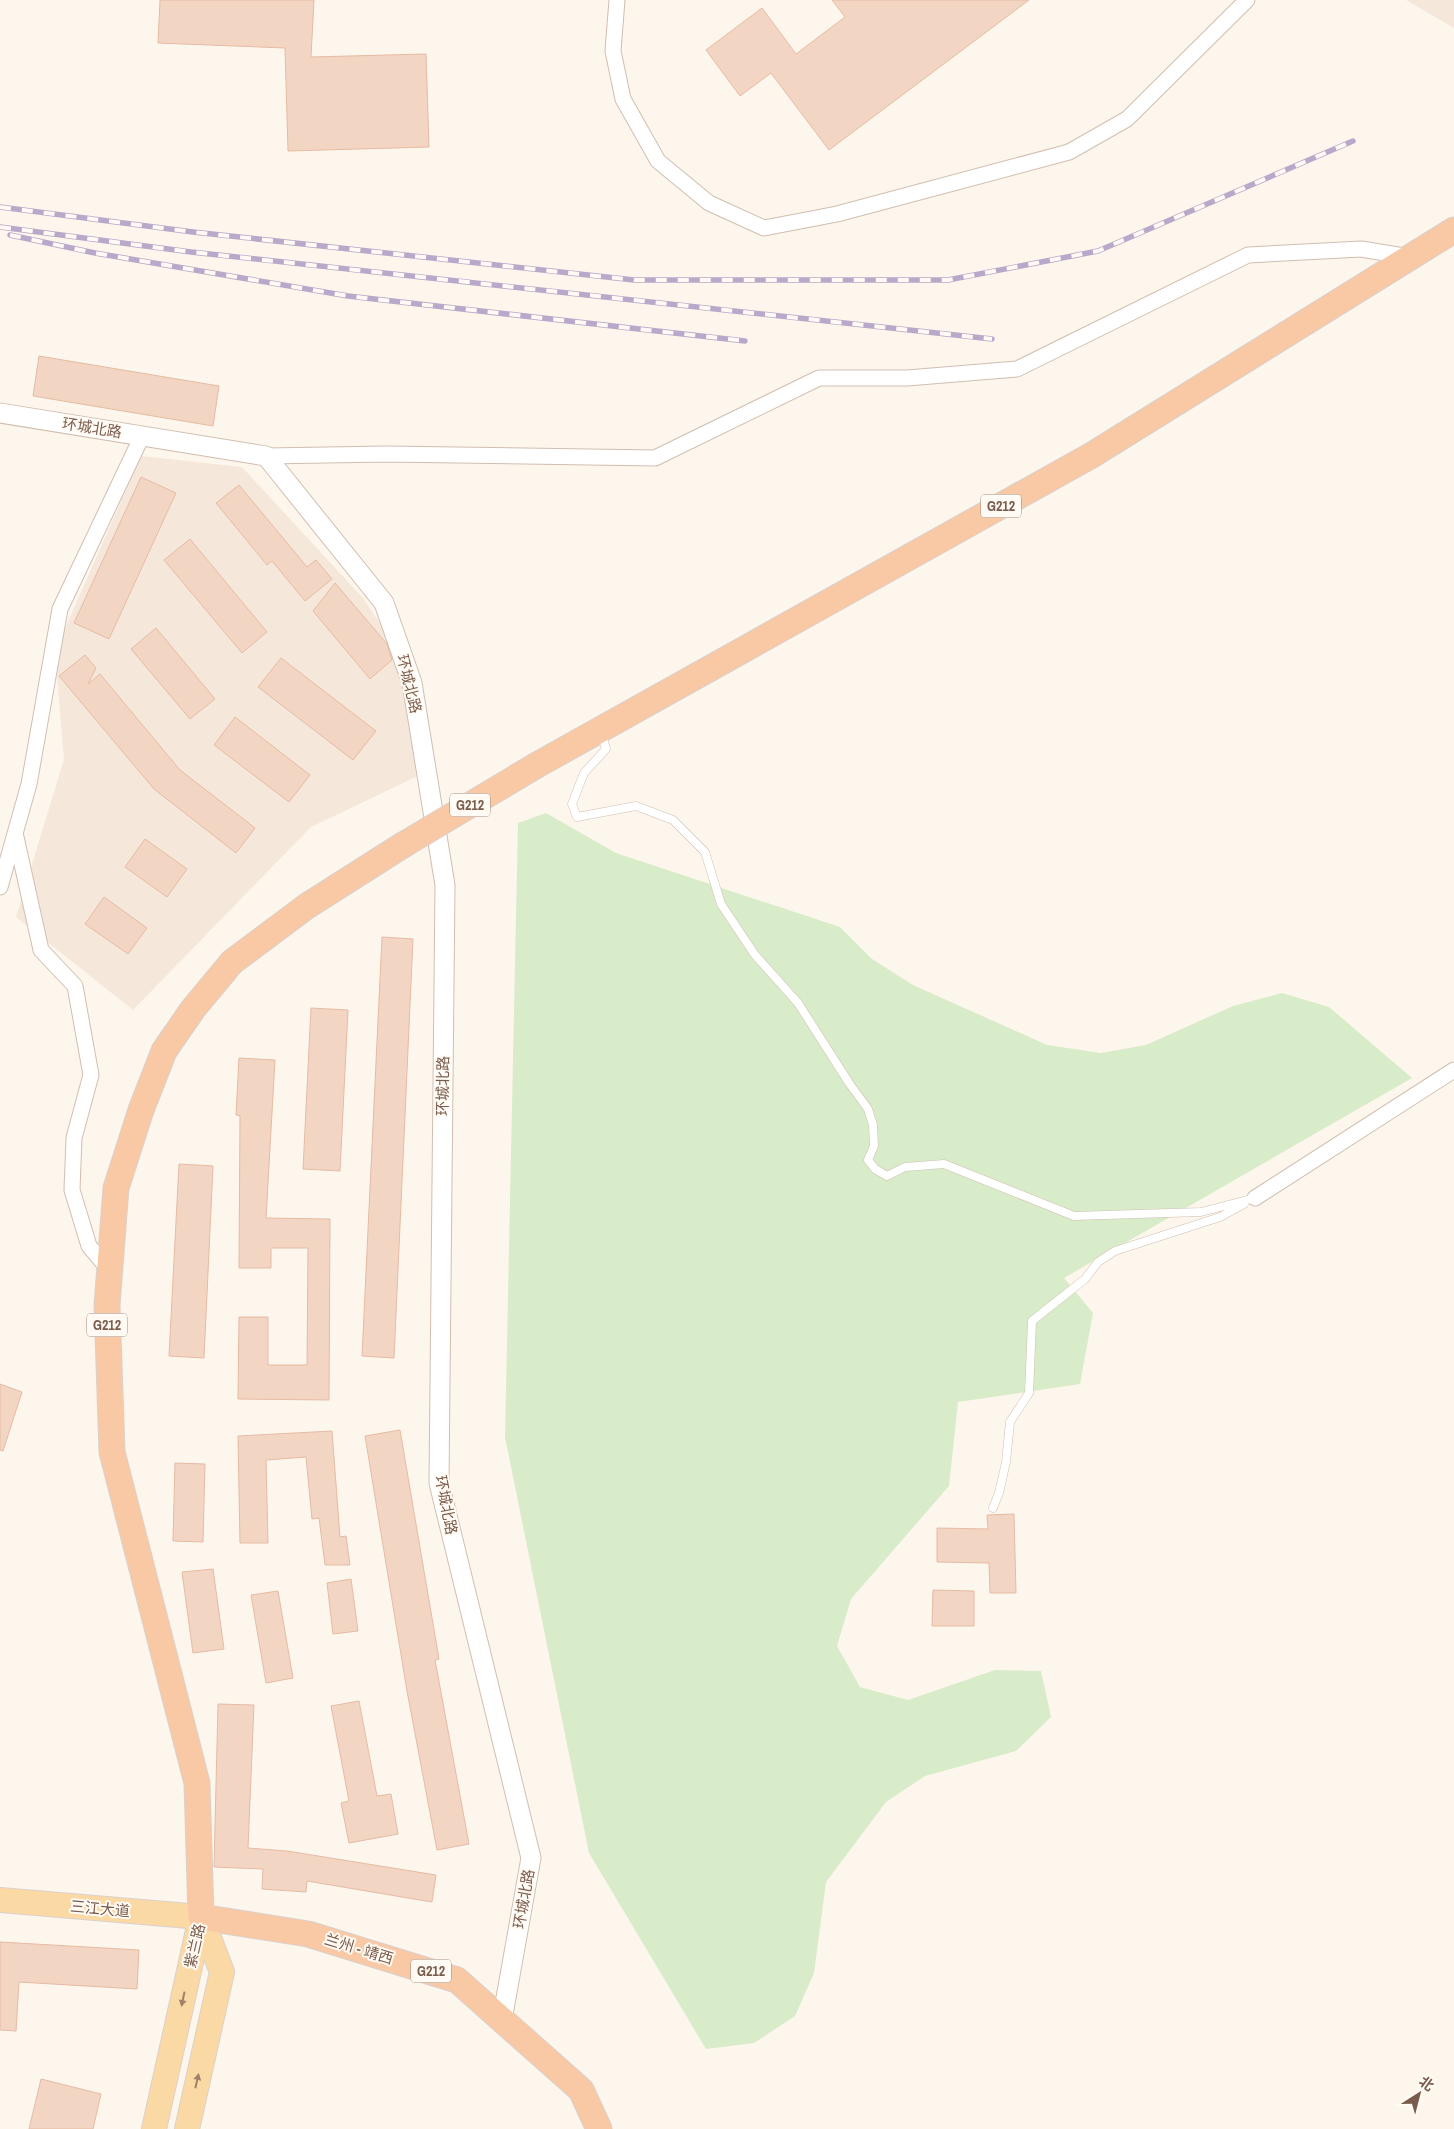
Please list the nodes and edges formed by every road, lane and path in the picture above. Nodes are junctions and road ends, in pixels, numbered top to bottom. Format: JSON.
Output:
{"nodes":[{"id":1,"x":617,"y":0,"type":"edge"},
{"id":2,"x":1247,"y":0,"type":"edge"},
{"id":3,"x":1454,"y":230,"type":"edge"},
{"id":4,"x":1410,"y":257,"type":"junction"},
{"id":5,"x":0,"y":413,"type":"edge"},
{"id":6,"x":142,"y":436,"type":"junction"},
{"id":7,"x":266,"y":456,"type":"junction"},
{"id":8,"x":600,"y":730,"type":"junction"},
{"id":9,"x":15,"y":834,"type":"junction"},
{"id":10,"x":0,"y":887,"type":"edge"},
{"id":11,"x":1454,"y":1070,"type":"edge"},
{"id":12,"x":1255,"y":1198,"type":"junction"},
{"id":13,"x":110,"y":1271,"type":"junction"},
{"id":14,"x":993,"y":1508,"type":"dead end"},
{"id":15,"x":0,"y":1900,"type":"edge"},
{"id":16,"x":201,"y":1917,"type":"junction"},
{"id":17,"x":502,"y":2020,"type":"junction"},
{"id":18,"x":154,"y":2129,"type":"edge"},
{"id":19,"x":187,"y":2129,"type":"edge"},
{"id":20,"x":600,"y":2129,"type":"edge"}],
"edges":[{"from":1,"to":2,"type":"street"},
{"from":3,"to":4,"type":"highway","number":"G212"},
{"from":4,"to":7,"type":"street"},
{"from":4,"to":8,"type":"highway","number":"G212"},
{"from":5,"to":6,"type":"street","name":"环城北路"},
{"from":6,"to":7,"type":"street","name":"环城北路"},
{"from":6,"to":9,"type":"street"},
{"from":7,"to":17,"type":"street","name":"环城北路"},
{"from":8,"to":12,"type":"lane"},
{"from":8,"to":13,"type":"highway","number":"G212","bridge":true},
{"from":9,"to":10,"type":"street"},
{"from":9,"to":13,"type":"street"},
{"from":11,"to":12,"type":"street"},
{"from":12,"to":14,"type":"lane"},
{"from":13,"to":16,"type":"highway","number":"G212"},
{"from":15,"to":16,"type":"main road","name":"三江大道"},
{"from":16,"to":17,"type":"highway","name":"兰州 - 靖西","number":"G212"},
{"from":16,"to":18,"type":"main road","name":"紫兰路","one_way":true},
{"from":19,"to":16,"type":"main road","name":"紫兰路","one_way":true},
{"from":17,"to":20,"type":"highway","name":"兰州 - 靖西","number":"G212"}]}
